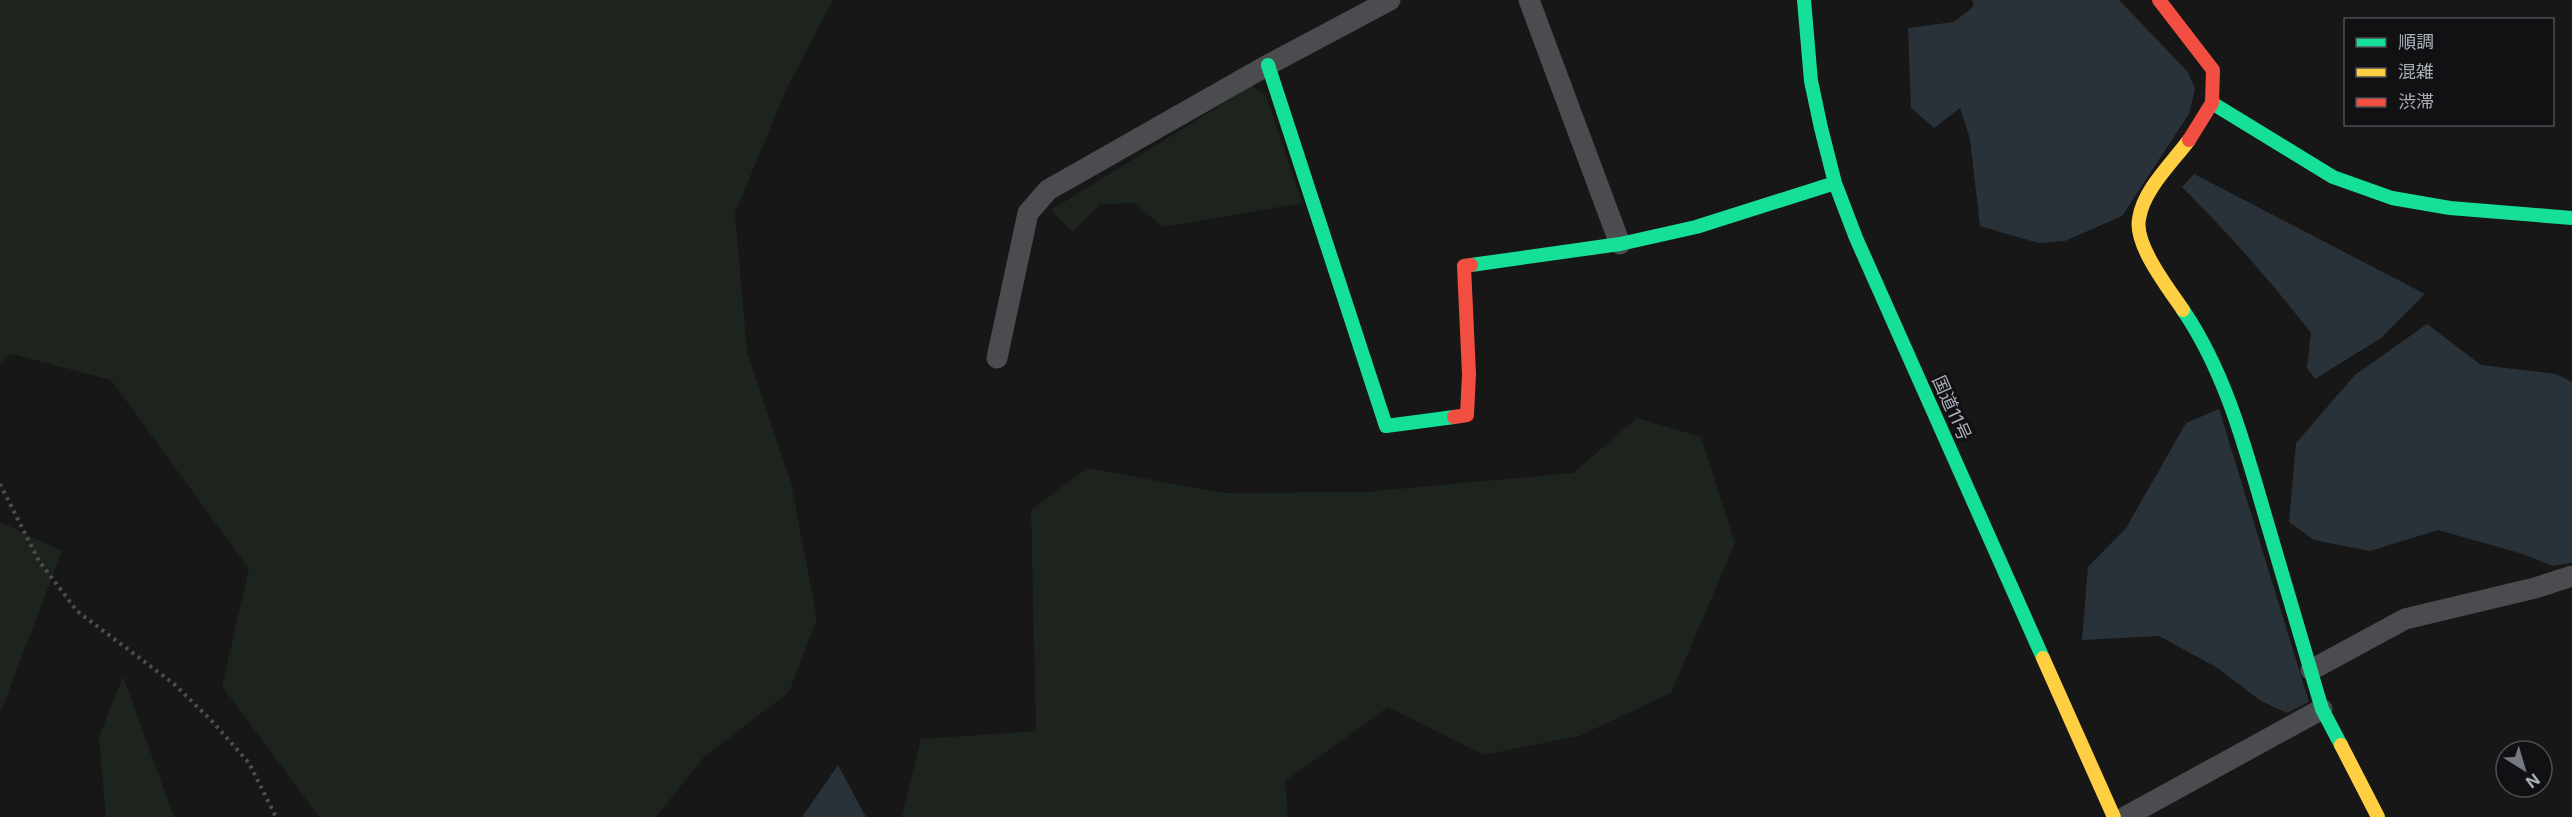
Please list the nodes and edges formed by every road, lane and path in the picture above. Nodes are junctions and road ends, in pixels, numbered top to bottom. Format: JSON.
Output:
{"nodes":[{"id":1,"x":1390,"y":0,"type":"edge"},
{"id":2,"x":1529,"y":0,"type":"edge"},
{"id":3,"x":1804,"y":0,"type":"edge"},
{"id":4,"x":2159,"y":0,"type":"edge"},
{"id":5,"x":1268,"y":66,"type":"junction"},
{"id":6,"x":2212,"y":103,"type":"junction"},
{"id":7,"x":1835,"y":183,"type":"junction"},
{"id":8,"x":2572,"y":218,"type":"edge"},
{"id":9,"x":1620,"y":244,"type":"junction"},
{"id":10,"x":997,"y":358,"type":"dead end"},
{"id":11,"x":0,"y":484,"type":"edge"},
{"id":12,"x":2572,"y":576,"type":"edge"},
{"id":13,"x":2311,"y":670,"type":"junction"},
{"id":14,"x":2322,"y":709,"type":"junction"},
{"id":15,"x":276,"y":817,"type":"edge"},
{"id":16,"x":2114,"y":817,"type":"edge"},
{"id":17,"x":2125,"y":817,"type":"edge"},
{"id":18,"x":2378,"y":817,"type":"edge"}],
"edges":[{"from":1,"to":5,"type":"street"},
{"from":2,"to":9,"type":"street"},
{"from":3,"to":7,"type":"main road","name":"国道11号"},
{"from":4,"to":6,"type":"main road"},
{"from":5,"to":9,"type":"main road"},
{"from":5,"to":10,"type":"street"},
{"from":6,"to":8,"type":"main road"},
{"from":6,"to":13,"type":"main road"},
{"from":7,"to":9,"type":"main road"},
{"from":7,"to":16,"type":"main road","name":"国道11号"},
{"from":11,"to":15,"type":"path"},
{"from":12,"to":13,"type":"street"},
{"from":13,"to":14,"type":"main road"},
{"from":14,"to":17,"type":"street"},
{"from":14,"to":18,"type":"main road"}]}
